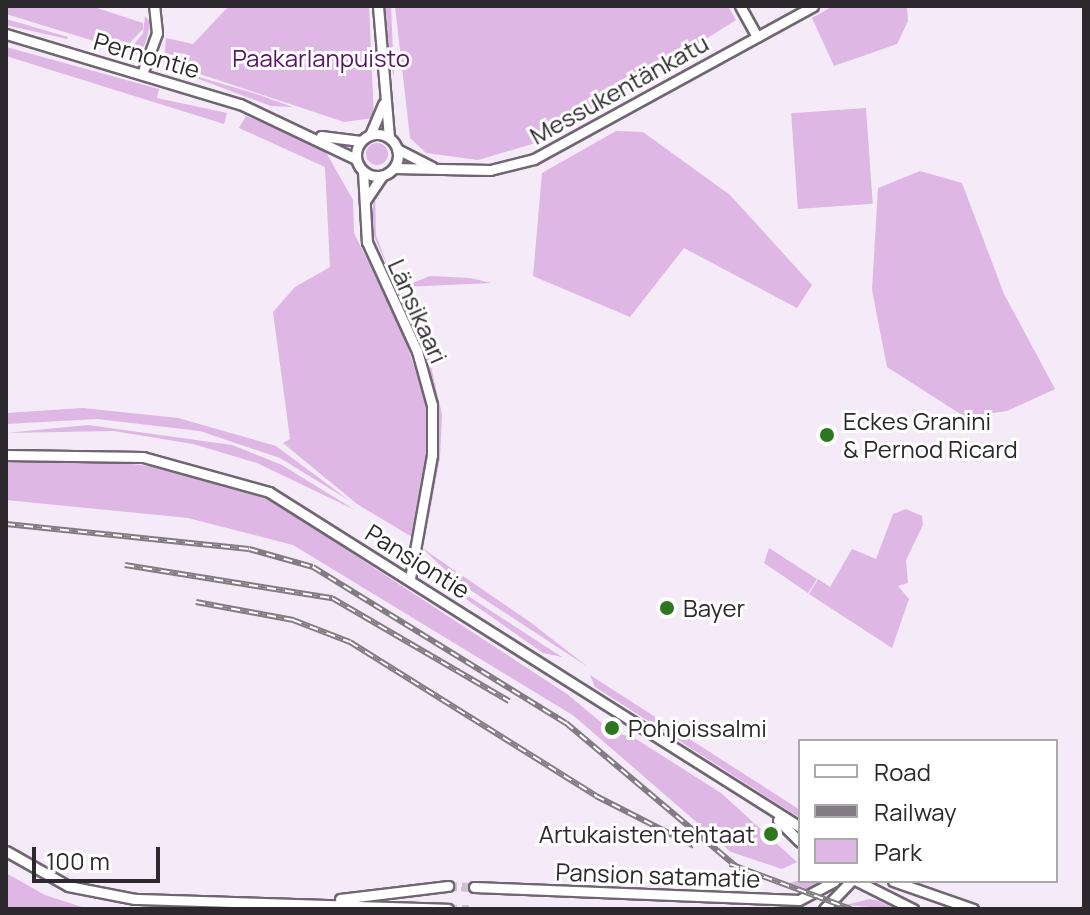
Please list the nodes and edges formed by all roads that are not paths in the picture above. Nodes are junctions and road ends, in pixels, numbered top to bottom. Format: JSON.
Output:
{"nodes":[{"id":1,"x":154,"y":6,"type":"edge"},
{"id":2,"x":378,"y":6,"type":"edge"},
{"id":3,"x":740,"y":6,"type":"edge"},
{"id":4,"x":813,"y":6,"type":"edge"},
{"id":5,"x":6,"y":34,"type":"edge"},
{"id":6,"x":757,"y":37,"type":"junction"},
{"id":7,"x":142,"y":74,"type":"junction"},
{"id":8,"x":383,"y":104,"type":"junction"},
{"id":9,"x":321,"y":136,"type":"junction"},
{"id":10,"x":389,"y":137,"type":"junction"},
{"id":11,"x":366,"y":138,"type":"junction"},
{"id":12,"x":397,"y":149,"type":"junction"},
{"id":13,"x":356,"y":159,"type":"junction"},
{"id":14,"x":432,"y":167,"type":"junction"},
{"id":15,"x":394,"y":168,"type":"junction"},
{"id":16,"x":363,"y":171,"type":"junction"},
{"id":17,"x":382,"y":176,"type":"junction"},
{"id":18,"x":365,"y":201,"type":"junction"},
{"id":19,"x":6,"y":455,"type":"edge"},
{"id":20,"x":410,"y":579,"type":"junction"},
{"id":21,"x":770,"y":812,"type":"junction"},
{"id":22,"x":798,"y":826,"type":"edge"},
{"id":23,"x":798,"y":840,"type":"edge"},
{"id":24,"x":6,"y":851,"type":"edge"},
{"id":25,"x":832,"y":883,"type":"edge"},
{"id":26,"x":849,"y":883,"type":"edge"},
{"id":27,"x":861,"y":883,"type":"edge"},
{"id":28,"x":899,"y":883,"type":"edge"},
{"id":29,"x":448,"y":886,"type":"tunnel mouth"},
{"id":30,"x":474,"y":887,"type":"tunnel mouth"},
{"id":31,"x":321,"y":902,"type":"junction"},
{"id":32,"x":448,"y":909,"type":"edge"},
{"id":33,"x":824,"y":909,"type":"edge"},
{"id":34,"x":913,"y":909,"type":"edge"},
{"id":35,"x":973,"y":909,"type":"edge"}],
"edges":[{"from":1,"to":7,"type":"street"},
{"from":2,"to":8,"type":"street"},
{"from":3,"to":6,"type":"street"},
{"from":4,"to":6,"type":"street","name":"Messukentänkatu"},
{"from":5,"to":7,"type":"street","name":"Pernontie"},
{"from":6,"to":14,"type":"street","name":"Messukentänkatu"},
{"from":7,"to":9,"type":"street","name":"Pernontie"},
{"from":8,"to":10,"type":"street"},
{"from":8,"to":11,"type":"street"},
{"from":9,"to":11,"type":"street","name":"Pernontie"},
{"from":9,"to":13,"type":"street","name":"Pernontie"},
{"from":10,"to":11,"type":"street"},
{"from":10,"to":12,"type":"street"},
{"from":11,"to":13,"type":"street"},
{"from":12,"to":14,"type":"street","name":"Messukentänkatu"},
{"from":12,"to":15,"type":"street"},
{"from":13,"to":16,"type":"street"},
{"from":14,"to":15,"type":"street","name":"Messukentänkatu"},
{"from":15,"to":17,"type":"street"},
{"from":16,"to":17,"type":"street"},
{"from":16,"to":18,"type":"street","name":"Länsikaari"},
{"from":17,"to":18,"type":"street"},
{"from":18,"to":20,"type":"street","name":"Länsikaari"},
{"from":19,"to":20,"type":"street","name":"Pansiontie"},
{"from":20,"to":21,"type":"street","name":"Pansiontie"},
{"from":21,"to":22,"type":"street","name":"Pansiontie"},
{"from":21,"to":23,"type":"street","name":"Pansiontie"},
{"from":24,"to":31,"type":"street"},
{"from":25,"to":30,"type":"street","name":"Pansion satamatie"},
{"from":26,"to":33,"type":"street"},
{"from":27,"to":34,"type":"street"},
{"from":28,"to":35,"type":"street"},
{"from":29,"to":31,"type":"street"},
{"from":31,"to":32,"type":"street"}]}
